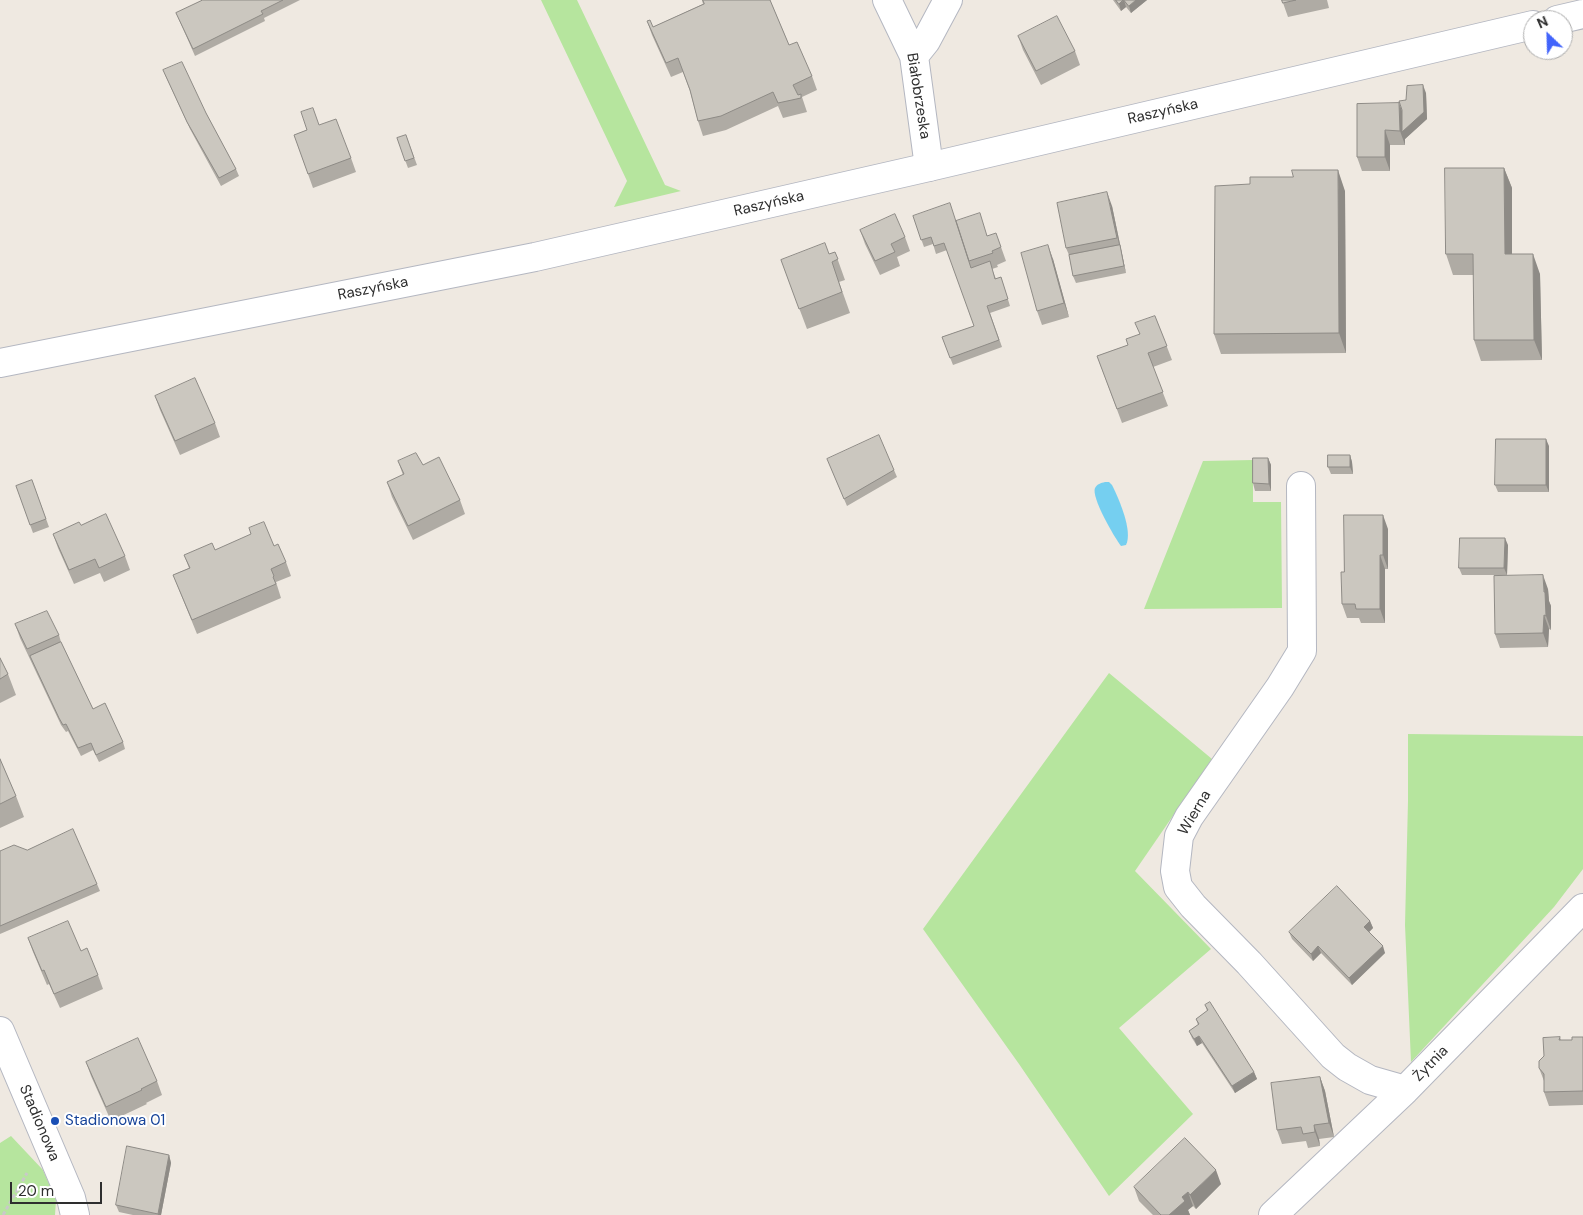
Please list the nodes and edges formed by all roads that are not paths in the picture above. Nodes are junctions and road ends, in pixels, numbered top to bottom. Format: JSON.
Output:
{"nodes":[{"id":1,"x":888,"y":0,"type":"edge"},
{"id":2,"x":948,"y":0,"type":"edge"},
{"id":3,"x":1523,"y":27,"type":"edge"},
{"id":4,"x":914,"y":56,"type":"junction"},
{"id":5,"x":929,"y":167,"type":"junction"},
{"id":6,"x":0,"y":363,"type":"edge"},
{"id":7,"x":1301,"y":486,"type":"dead end"},
{"id":8,"x":1583,"y":908,"type":"edge"},
{"id":9,"x":0,"y":1032,"type":"edge"},
{"id":10,"x":1405,"y":1090,"type":"junction"},
{"id":11,"x":75,"y":1215,"type":"edge"},
{"id":12,"x":1273,"y":1215,"type":"edge"}],
"edges":[{"from":1,"to":4,"type":"street","name":"Białobrzeska"},
{"from":2,"to":4,"type":"street"},
{"from":3,"to":5,"type":"street","name":"Raszyńska"},
{"from":4,"to":5,"type":"street","name":"Białobrzeska"},
{"from":5,"to":6,"type":"street","name":"Raszyńska"},
{"from":7,"to":10,"type":"street","name":"Wierna"},
{"from":8,"to":10,"type":"street","name":"Żytnia"},
{"from":9,"to":11,"type":"street","name":"Stadionowa"},
{"from":10,"to":12,"type":"street","name":"Żytnia"}]}
